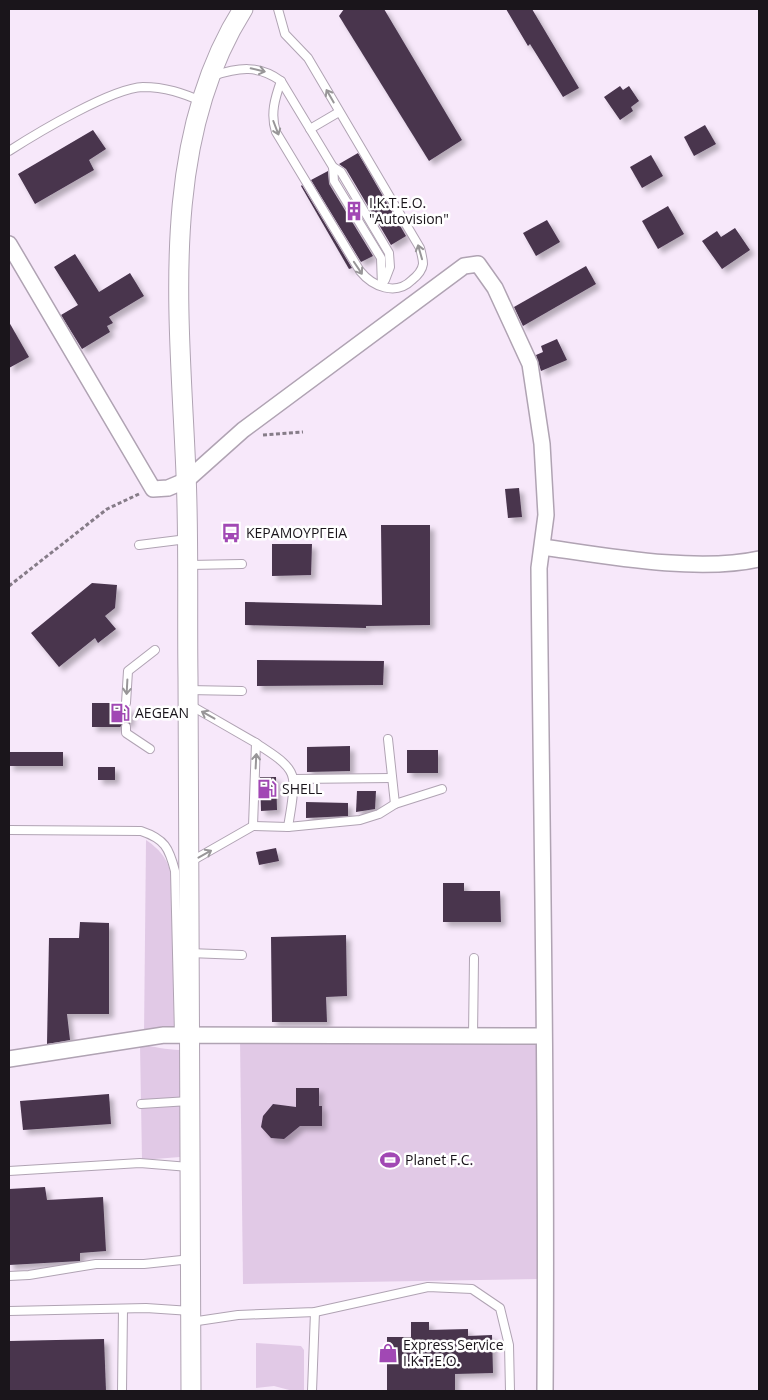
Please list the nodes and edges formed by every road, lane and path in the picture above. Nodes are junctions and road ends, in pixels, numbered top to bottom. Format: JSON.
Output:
{"nodes":[{"id":1,"x":243,"y":9,"type":"edge"},
{"id":2,"x":278,"y":9,"type":"edge"},
{"id":3,"x":211,"y":77,"type":"junction"},
{"id":4,"x":282,"y":82,"type":"junction"},
{"id":5,"x":203,"y":102,"type":"junction"},
{"id":6,"x":339,"y":112,"type":"junction"},
{"id":7,"x":310,"y":129,"type":"junction"},
{"id":8,"x":9,"y":151,"type":"edge"},
{"id":9,"x":9,"y":244,"type":"edge"},
{"id":10,"x":382,"y":286,"type":"junction"},
{"id":11,"x":243,"y":430,"type":"junction"},
{"id":12,"x":303,"y":432,"type":"dead end"},
{"id":13,"x":186,"y":480,"type":"junction"},
{"id":14,"x":153,"y":489,"type":"junction"},
{"id":15,"x":187,"y":539,"type":"junction"},
{"id":16,"x":139,"y":545,"type":"dead end"},
{"id":17,"x":543,"y":547,"type":"junction"},
{"id":18,"x":759,"y":559,"type":"edge"},
{"id":19,"x":242,"y":564,"type":"dead end"},
{"id":20,"x":187,"y":565,"type":"junction"},
{"id":21,"x":9,"y":586,"type":"edge"},
{"id":22,"x":155,"y":650,"type":"dead end"},
{"id":23,"x":242,"y":692,"type":"dead end"},
{"id":24,"x":188,"y":697,"type":"junction"},
{"id":25,"x":126,"y":703,"type":"dead end"},
{"id":26,"x":126,"y":726,"type":"dead end"},
{"id":27,"x":388,"y":739,"type":"dead end"},
{"id":28,"x":256,"y":743,"type":"junction"},
{"id":29,"x":150,"y":749,"type":"dead end"},
{"id":30,"x":392,"y":778,"type":"junction"},
{"id":31,"x":294,"y":779,"type":"junction"},
{"id":32,"x":442,"y":789,"type":"dead end"},
{"id":33,"x":395,"y":804,"type":"junction"},
{"id":34,"x":253,"y":826,"type":"junction"},
{"id":35,"x":288,"y":827,"type":"junction"},
{"id":36,"x":9,"y":830,"type":"edge"},
{"id":37,"x":188,"y":863,"type":"junction"},
{"id":38,"x":189,"y":953,"type":"junction"},
{"id":39,"x":242,"y":955,"type":"dead end"},
{"id":40,"x":474,"y":958,"type":"dead end"},
{"id":41,"x":184,"y":1035,"type":"junction"},
{"id":42,"x":473,"y":1036,"type":"junction"},
{"id":43,"x":544,"y":1036,"type":"junction"},
{"id":44,"x":9,"y":1059,"type":"edge"},
{"id":45,"x":190,"y":1101,"type":"junction"},
{"id":46,"x":141,"y":1104,"type":"dead end"},
{"id":47,"x":190,"y":1168,"type":"junction"},
{"id":48,"x":9,"y":1171,"type":"edge"},
{"id":49,"x":191,"y":1259,"type":"junction"},
{"id":50,"x":9,"y":1276,"type":"edge"},
{"id":51,"x":123,"y":1309,"type":"junction"},
{"id":52,"x":9,"y":1311,"type":"edge"},
{"id":53,"x":315,"y":1312,"type":"junction"},
{"id":54,"x":191,"y":1316,"type":"junction"},
{"id":55,"x":122,"y":1391,"type":"edge"},
{"id":56,"x":191,"y":1391,"type":"edge"},
{"id":57,"x":312,"y":1391,"type":"edge"},
{"id":58,"x":510,"y":1391,"type":"edge"},
{"id":59,"x":545,"y":1391,"type":"edge"}],
"edges":[{"from":1,"to":3,"type":"street"},
{"from":6,"to":2,"type":"lane","one_way":true},
{"from":3,"to":4,"type":"lane","one_way":true},
{"from":3,"to":5,"type":"street"},
{"from":4,"to":7,"type":"lane"},
{"from":4,"to":10,"type":"lane","one_way":true},
{"from":5,"to":8,"type":"lane"},
{"from":5,"to":13,"type":"street"},
{"from":6,"to":7,"type":"lane"},
{"from":10,"to":6,"type":"lane","one_way":true},
{"from":7,"to":10,"type":"lane"},
{"from":9,"to":14,"type":"street"},
{"from":11,"to":12,"type":"path"},
{"from":11,"to":13,"type":"street"},
{"from":11,"to":17,"type":"street"},
{"from":13,"to":14,"type":"street"},
{"from":13,"to":15,"type":"street"},
{"from":14,"to":21,"type":"path"},
{"from":15,"to":16,"type":"lane"},
{"from":15,"to":20,"type":"street"},
{"from":17,"to":18,"type":"street"},
{"from":17,"to":43,"type":"street"},
{"from":19,"to":20,"type":"lane"},
{"from":20,"to":24,"type":"street"},
{"from":22,"to":25,"type":"lane","one_way":true},
{"from":23,"to":24,"type":"lane"},
{"from":28,"to":24,"type":"lane","one_way":true},
{"from":24,"to":37,"type":"street"},
{"from":26,"to":29,"type":"lane"},
{"from":27,"to":30,"type":"lane"},
{"from":28,"to":31,"type":"lane"},
{"from":34,"to":28,"type":"lane","one_way":true},
{"from":30,"to":31,"type":"lane"},
{"from":30,"to":33,"type":"lane"},
{"from":31,"to":35,"type":"lane"},
{"from":32,"to":33,"type":"lane"},
{"from":33,"to":35,"type":"lane"},
{"from":34,"to":35,"type":"lane"},
{"from":37,"to":34,"type":"lane","one_way":true},
{"from":36,"to":41,"type":"lane"},
{"from":37,"to":38,"type":"street"},
{"from":38,"to":39,"type":"lane"},
{"from":38,"to":41,"type":"street"},
{"from":40,"to":42,"type":"lane"},
{"from":41,"to":42,"type":"street"},
{"from":41,"to":44,"type":"street"},
{"from":41,"to":45,"type":"street"},
{"from":42,"to":43,"type":"street"},
{"from":43,"to":59,"type":"street"},
{"from":45,"to":46,"type":"lane"},
{"from":45,"to":47,"type":"street"},
{"from":47,"to":48,"type":"lane"},
{"from":47,"to":49,"type":"street"},
{"from":49,"to":50,"type":"lane"},
{"from":49,"to":54,"type":"street"},
{"from":51,"to":52,"type":"lane"},
{"from":51,"to":54,"type":"lane"},
{"from":51,"to":55,"type":"lane"},
{"from":53,"to":54,"type":"lane"},
{"from":53,"to":57,"type":"lane"},
{"from":53,"to":58,"type":"lane"},
{"from":54,"to":56,"type":"street"}]}
